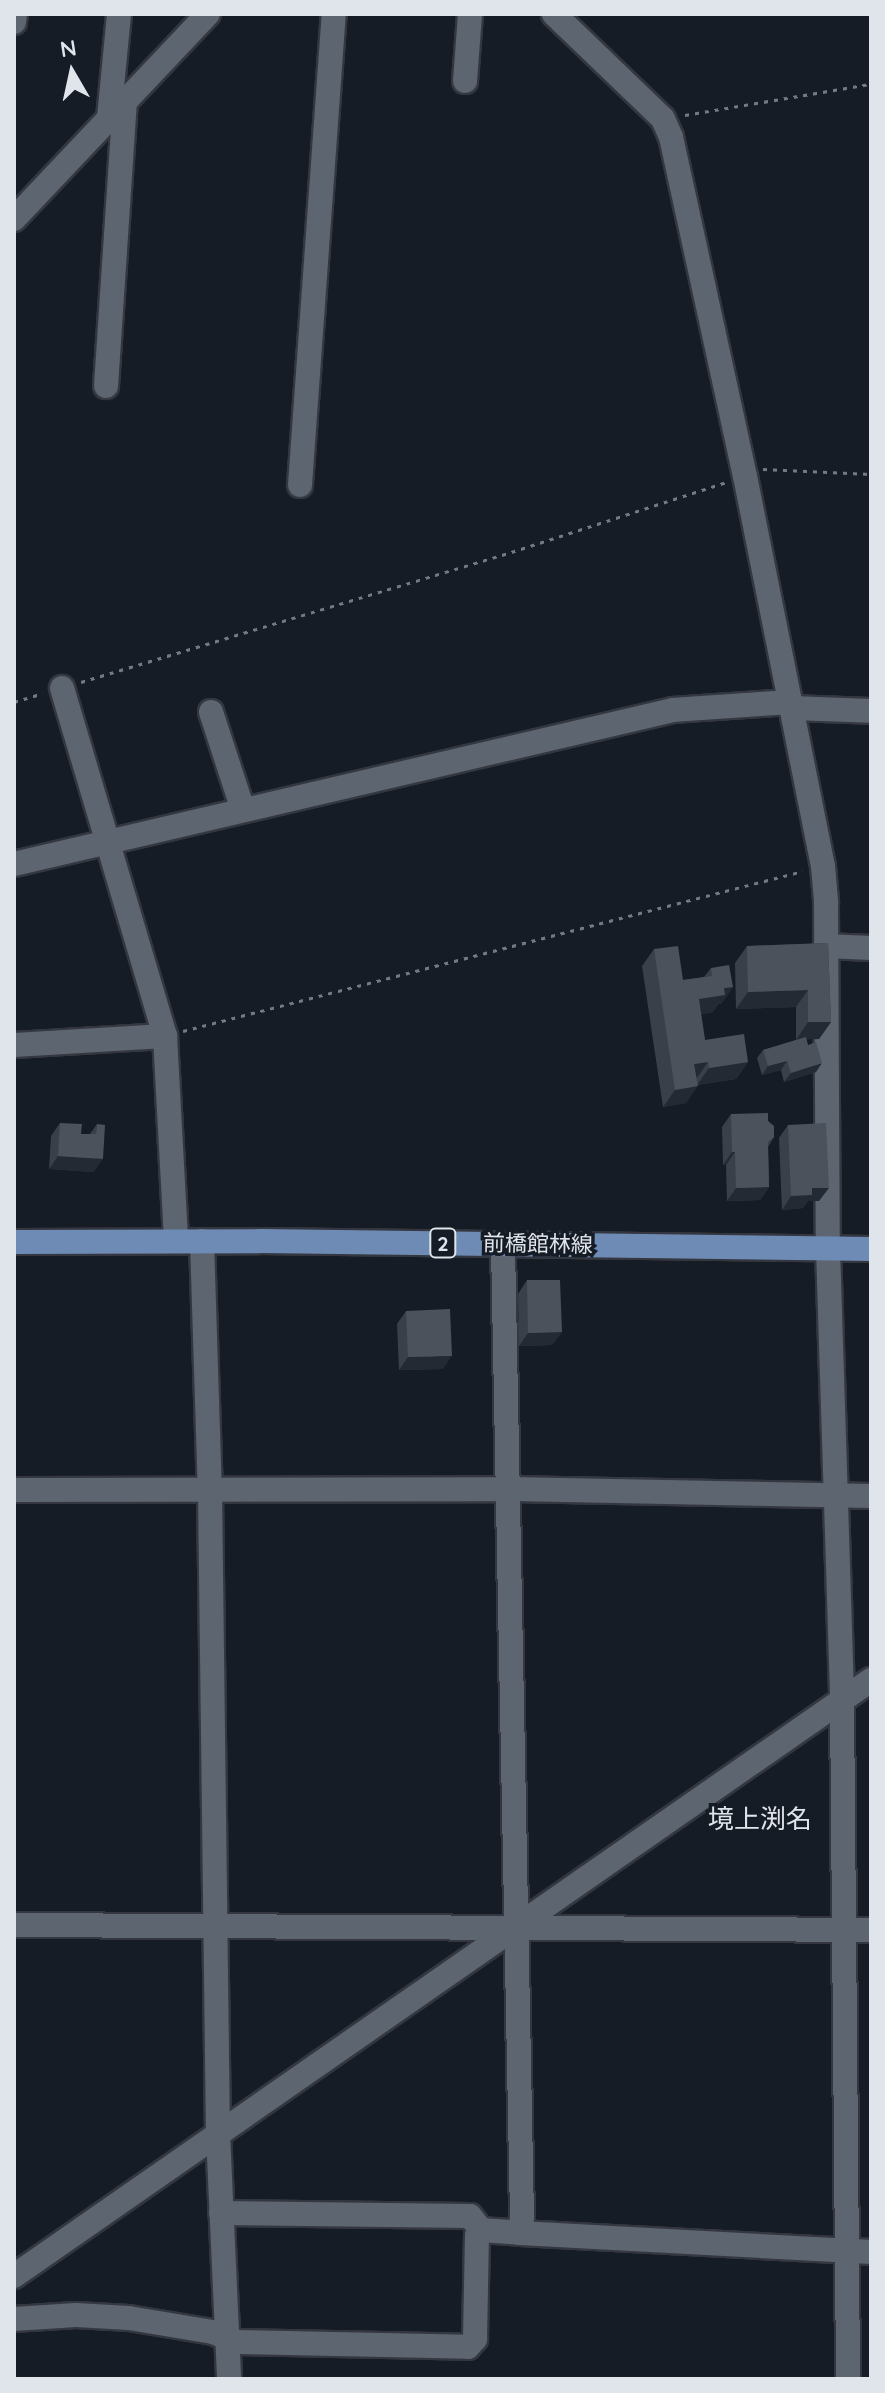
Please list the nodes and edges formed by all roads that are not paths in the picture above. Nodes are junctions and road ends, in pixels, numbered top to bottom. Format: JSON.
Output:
{"nodes":[{"id":1,"x":15,"y":14,"type":"edge"},
{"id":2,"x":119,"y":14,"type":"edge"},
{"id":3,"x":181,"y":14,"type":"edge"},
{"id":4,"x":208,"y":14,"type":"edge"},
{"id":5,"x":334,"y":14,"type":"edge"},
{"id":6,"x":470,"y":14,"type":"edge"},
{"id":7,"x":554,"y":14,"type":"edge"},
{"id":8,"x":14,"y":22,"type":"edge"},
{"id":9,"x":180,"y":41,"type":"junction"},
{"id":10,"x":465,"y":81,"type":"dead end"},
{"id":11,"x":117,"y":109,"type":"junction"},
{"id":12,"x":14,"y":219,"type":"edge"},
{"id":13,"x":106,"y":386,"type":"dead end"},
{"id":14,"x":300,"y":485,"type":"dead end"},
{"id":15,"x":62,"y":688,"type":"road end"},
{"id":16,"x":790,"y":705,"type":"junction"},
{"id":17,"x":871,"y":711,"type":"edge"},
{"id":18,"x":211,"y":712,"type":"dead end"},
{"id":19,"x":243,"y":810,"type":"junction"},
{"id":20,"x":107,"y":842,"type":"junction"},
{"id":21,"x":14,"y":864,"type":"edge"},
{"id":22,"x":826,"y":946,"type":"junction"},
{"id":23,"x":871,"y":948,"type":"edge"},
{"id":24,"x":165,"y":1036,"type":"junction"},
{"id":25,"x":14,"y":1045,"type":"edge"},
{"id":26,"x":176,"y":1241,"type":"junction"},
{"id":27,"x":202,"y":1241,"type":"junction"},
{"id":28,"x":14,"y":1242,"type":"edge"},
{"id":29,"x":503,"y":1244,"type":"junction"},
{"id":30,"x":828,"y":1248,"type":"junction"},
{"id":31,"x":871,"y":1249,"type":"edge"},
{"id":32,"x":507,"y":1489,"type":"junction"},
{"id":33,"x":14,"y":1490,"type":"edge"},
{"id":34,"x":210,"y":1491,"type":"junction"},
{"id":35,"x":834,"y":1496,"type":"junction"},
{"id":36,"x":871,"y":1496,"type":"edge"},
{"id":37,"x":871,"y":1680,"type":"edge"},
{"id":38,"x":842,"y":1701,"type":"junction"},
{"id":39,"x":14,"y":1925,"type":"edge"},
{"id":40,"x":514,"y":1925,"type":"junction"},
{"id":41,"x":216,"y":1926,"type":"junction"},
{"id":42,"x":844,"y":1929,"type":"junction"},
{"id":43,"x":871,"y":1930,"type":"edge"},
{"id":44,"x":218,"y":2134,"type":"junction"},
{"id":45,"x":221,"y":2213,"type":"junction"},
{"id":46,"x":481,"y":2230,"type":"junction"},
{"id":47,"x":520,"y":2233,"type":"junction"},
{"id":48,"x":860,"y":2252,"type":"edge"},
{"id":49,"x":14,"y":2276,"type":"edge"},
{"id":50,"x":14,"y":2319,"type":"edge"},
{"id":51,"x":227,"y":2340,"type":"junction"},
{"id":52,"x":229,"y":2379,"type":"edge"},
{"id":53,"x":848,"y":2379,"type":"edge"}],
"edges":[{"from":1,"to":8,"type":"street"},
{"from":2,"to":11,"type":"street"},
{"from":3,"to":9,"type":"street"},
{"from":4,"to":9,"type":"street"},
{"from":5,"to":14,"type":"street"},
{"from":6,"to":10,"type":"street"},
{"from":7,"to":16,"type":"street"},
{"from":9,"to":11,"type":"street"},
{"from":11,"to":12,"type":"street"},
{"from":11,"to":13,"type":"street"},
{"from":15,"to":20,"type":"street"},
{"from":16,"to":17,"type":"street"},
{"from":16,"to":19,"type":"street"},
{"from":16,"to":22,"type":"street"},
{"from":18,"to":19,"type":"street"},
{"from":19,"to":20,"type":"street"},
{"from":20,"to":21,"type":"street"},
{"from":20,"to":24,"type":"street"},
{"from":22,"to":23,"type":"street"},
{"from":22,"to":30,"type":"street"},
{"from":24,"to":25,"type":"street"},
{"from":24,"to":26,"type":"street"},
{"from":26,"to":27,"type":"main road","name":"前橋館林線","number":"2"},
{"from":26,"to":28,"type":"main road","name":"前橋館林線","number":"2"},
{"from":27,"to":29,"type":"main road","name":"前橋館林線","number":"2"},
{"from":27,"to":34,"type":"street"},
{"from":29,"to":30,"type":"main road","name":"前橋館林線","number":"2"},
{"from":29,"to":32,"type":"street"},
{"from":30,"to":31,"type":"main road","name":"前橋館林線","number":"2"},
{"from":30,"to":35,"type":"street"},
{"from":32,"to":34,"type":"street"},
{"from":32,"to":35,"type":"street"},
{"from":32,"to":40,"type":"street"},
{"from":33,"to":34,"type":"street"},
{"from":34,"to":41,"type":"street"},
{"from":35,"to":36,"type":"street"},
{"from":35,"to":38,"type":"street"},
{"from":37,"to":38,"type":"street"},
{"from":38,"to":40,"type":"street"},
{"from":38,"to":42,"type":"street"},
{"from":39,"to":41,"type":"street"},
{"from":40,"to":41,"type":"street"},
{"from":40,"to":42,"type":"street"},
{"from":40,"to":44,"type":"street"},
{"from":40,"to":47,"type":"street"},
{"from":41,"to":44,"type":"street"},
{"from":42,"to":43,"type":"street"},
{"from":42,"to":48,"type":"street"},
{"from":44,"to":45,"type":"street"},
{"from":44,"to":49,"type":"street"},
{"from":45,"to":46,"type":"street"},
{"from":45,"to":51,"type":"street"},
{"from":46,"to":47,"type":"street"},
{"from":46,"to":51,"type":"street"},
{"from":47,"to":48,"type":"street"},
{"from":48,"to":53,"type":"street"},
{"from":50,"to":51,"type":"street"},
{"from":51,"to":52,"type":"street"}]}
